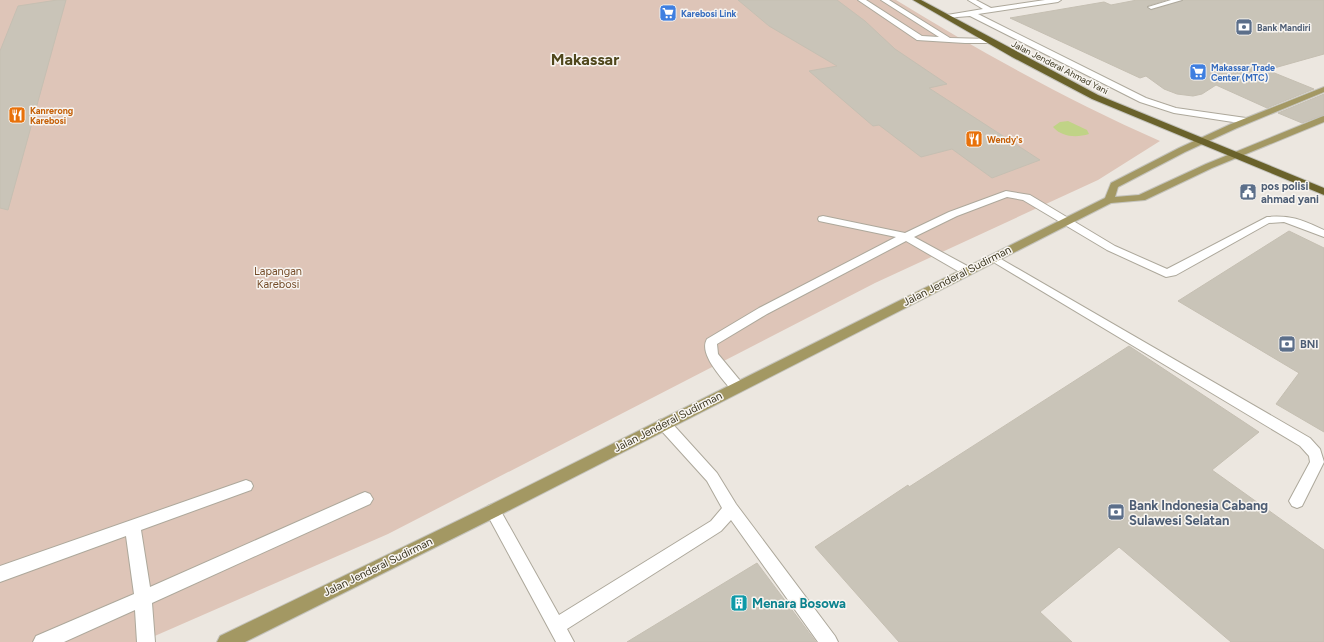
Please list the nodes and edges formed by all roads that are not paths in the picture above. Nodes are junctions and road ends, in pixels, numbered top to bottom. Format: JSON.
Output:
{"nodes":[{"id":1,"x":861,"y":0,"type":"edge"},
{"id":2,"x":884,"y":0,"type":"edge"},
{"id":3,"x":916,"y":0,"type":"edge"},
{"id":4,"x":971,"y":0,"type":"edge"},
{"id":5,"x":1058,"y":0,"type":"edge"},
{"id":6,"x":1179,"y":0,"type":"edge"},
{"id":7,"x":1151,"y":7,"type":"dead end"},
{"id":8,"x":991,"y":10,"type":"junction"},
{"id":9,"x":972,"y":14,"type":"junction"},
{"id":10,"x":947,"y":17,"type":"junction"},
{"id":11,"x":949,"y":40,"type":"junction"},
{"id":12,"x":989,"y":41,"type":"junction"},
{"id":13,"x":1324,"y":89,"type":"edge"},
{"id":14,"x":1324,"y":119,"type":"edge"},
{"id":15,"x":1246,"y":121,"type":"junction"},
{"id":16,"x":1201,"y":141,"type":"junction"},
{"id":17,"x":1236,"y":155,"type":"junction"},
{"id":18,"x":1324,"y":192,"type":"edge"},
{"id":19,"x":1110,"y":200,"type":"junction"},
{"id":20,"x":823,"y":219,"type":"dead end"},
{"id":21,"x":1067,"y":222,"type":"junction"},
{"id":22,"x":1324,"y":234,"type":"edge"},
{"id":23,"x":906,"y":237,"type":"junction"},
{"id":24,"x":994,"y":258,"type":"junction"},
{"id":25,"x":967,"y":272,"type":"junction"},
{"id":26,"x":737,"y":387,"type":"junction"},
{"id":27,"x":664,"y":424,"type":"junction"},
{"id":28,"x":246,"y":486,"type":"dead end"},
{"id":29,"x":365,"y":498,"type":"dead end"},
{"id":30,"x":1297,"y":501,"type":"dead end"},
{"id":31,"x":731,"y":509,"type":"junction"},
{"id":32,"x":493,"y":511,"type":"junction"},
{"id":33,"x":133,"y":527,"type":"junction"},
{"id":34,"x":0,"y":574,"type":"edge"},
{"id":35,"x":143,"y":598,"type":"junction"},
{"id":36,"x":558,"y":626,"type":"junction"},
{"id":37,"x":42,"y":642,"type":"edge"},
{"id":38,"x":146,"y":642,"type":"edge"},
{"id":39,"x":226,"y":642,"type":"edge"},
{"id":40,"x":565,"y":642,"type":"edge"},
{"id":41,"x":829,"y":642,"type":"edge"}],
"edges":[{"from":1,"to":11,"type":"street"},
{"from":2,"to":11,"type":"street"},
{"from":3,"to":10,"type":"highway","name":"Jalan Jenderal Ahmad Yani"},
{"from":4,"to":8,"type":"street"},
{"from":5,"to":8,"type":"street"},
{"from":6,"to":7,"type":"street"},
{"from":8,"to":9,"type":"street"},
{"from":9,"to":10,"type":"street"},
{"from":9,"to":15,"type":"street"},
{"from":10,"to":12,"type":"highway","name":"Jalan Jenderal Ahmad Yani"},
{"from":11,"to":12,"type":"street"},
{"from":12,"to":16,"type":"highway","name":"Jalan Jenderal Ahmad Yani"},
{"from":13,"to":15,"type":"main road"},
{"from":14,"to":17,"type":"main road","name":"Jalan Jenderal Sudirman"},
{"from":15,"to":16,"type":"main road"},
{"from":16,"to":17,"type":"highway","name":"Jalan Jenderal Ahmad Yani"},
{"from":16,"to":19,"type":"main road"},
{"from":17,"to":18,"type":"highway","name":"Jalan Jenderal Ahmad Yani"},
{"from":17,"to":19,"type":"main road","name":"Jalan Jenderal Sudirman"},
{"from":19,"to":21,"type":"main road","name":"Jalan Jenderal Sudirman"},
{"from":20,"to":23,"type":"street"},
{"from":21,"to":22,"type":"street"},
{"from":21,"to":23,"type":"street"},
{"from":21,"to":24,"type":"main road","name":"Jalan Jenderal Sudirman"},
{"from":23,"to":25,"type":"street"},
{"from":23,"to":26,"type":"street"},
{"from":24,"to":25,"type":"main road","name":"Jalan Jenderal Sudirman"},
{"from":24,"to":30,"type":"street"},
{"from":25,"to":26,"type":"main road","name":"Jalan Jenderal Sudirman"},
{"from":26,"to":27,"type":"main road","name":"Jalan Jenderal Sudirman"},
{"from":27,"to":31,"type":"street"},
{"from":27,"to":32,"type":"main road","name":"Jalan Jenderal Sudirman"},
{"from":28,"to":33,"type":"street"},
{"from":29,"to":35,"type":"street"},
{"from":31,"to":36,"type":"street"},
{"from":31,"to":41,"type":"street"},
{"from":32,"to":36,"type":"street"},
{"from":32,"to":39,"type":"main road","name":"Jalan Jenderal Sudirman"},
{"from":33,"to":34,"type":"street"},
{"from":33,"to":35,"type":"street"},
{"from":35,"to":37,"type":"street"},
{"from":35,"to":38,"type":"street"},
{"from":36,"to":40,"type":"street"}]}
